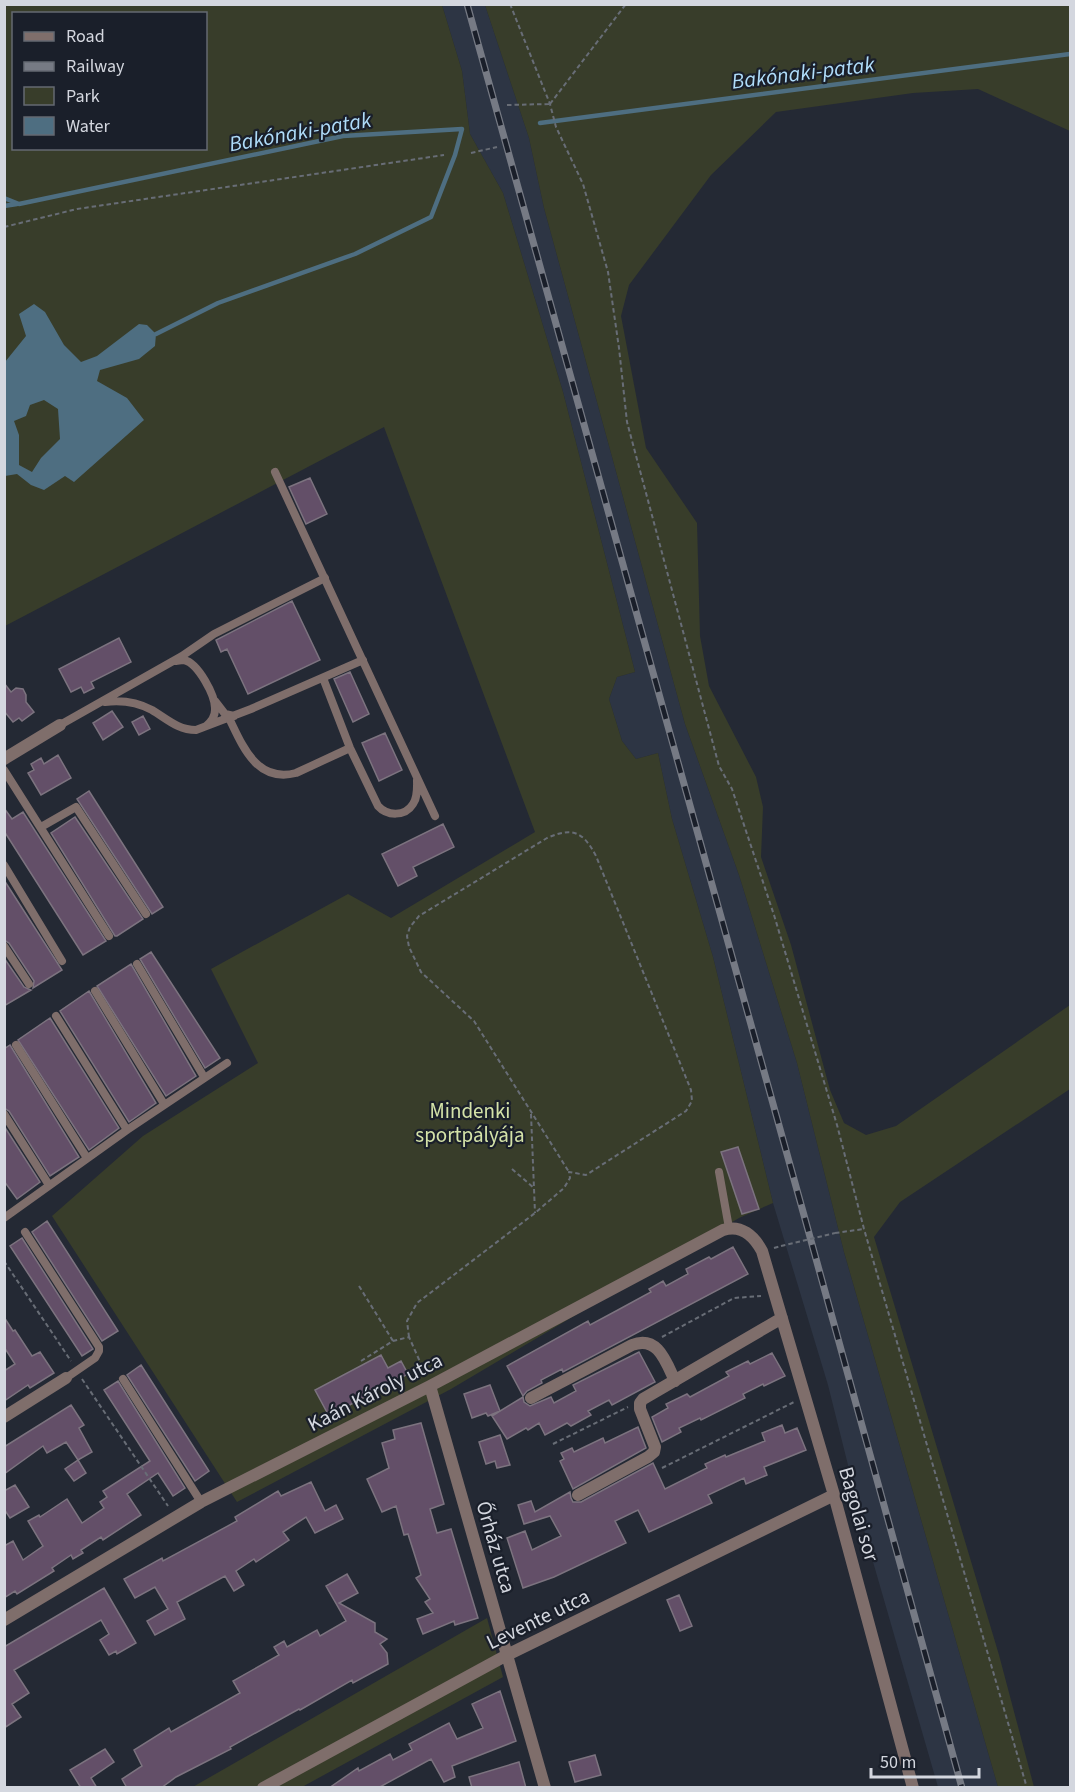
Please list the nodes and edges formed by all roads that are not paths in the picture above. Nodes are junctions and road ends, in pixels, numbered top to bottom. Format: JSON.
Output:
{"nodes":[{"id":1,"x":275,"y":472,"type":"dead end"},
{"id":2,"x":325,"y":578,"type":"junction"},
{"id":3,"x":199,"y":644,"type":"junction"},
{"id":4,"x":363,"y":660,"type":"junction"},
{"id":5,"x":172,"y":661,"type":"junction"},
{"id":6,"x":200,"y":672,"type":"junction"},
{"id":7,"x":323,"y":678,"type":"junction"},
{"id":8,"x":214,"y":699,"type":"junction"},
{"id":9,"x":100,"y":702,"type":"junction"},
{"id":10,"x":231,"y":717,"type":"junction"},
{"id":11,"x":60,"y":725,"type":"joint"},
{"id":12,"x":203,"y":729,"type":"junction"},
{"id":13,"x":350,"y":748,"type":"junction"},
{"id":14,"x":4,"y":759,"type":"edge"},
{"id":15,"x":4,"y":770,"type":"edge"},
{"id":16,"x":416,"y":775,"type":"junction"},
{"id":17,"x":435,"y":816,"type":"dead end"},
{"id":18,"x":41,"y":827,"type":"junction"},
{"id":19,"x":4,"y":866,"type":"edge"},
{"id":20,"x":146,"y":914,"type":"dead end"},
{"id":21,"x":109,"y":936,"type":"dead end"},
{"id":22,"x":4,"y":946,"type":"edge"},
{"id":23,"x":62,"y":961,"type":"dead end"},
{"id":24,"x":137,"y":964,"type":"dead end"},
{"id":25,"x":29,"y":984,"type":"dead end"},
{"id":26,"x":95,"y":991,"type":"dead end"},
{"id":27,"x":56,"y":1016,"type":"dead end"},
{"id":28,"x":16,"y":1045,"type":"dead end"},
{"id":29,"x":227,"y":1063,"type":"dead end"},
{"id":30,"x":204,"y":1077,"type":"junction"},
{"id":31,"x":164,"y":1104,"type":"junction"},
{"id":32,"x":4,"y":1114,"type":"edge"},
{"id":33,"x":127,"y":1130,"type":"junction"},
{"id":34,"x":87,"y":1158,"type":"junction"},
{"id":35,"x":719,"y":1172,"type":"dead end"},
{"id":36,"x":49,"y":1185,"type":"junction"},
{"id":37,"x":6,"y":1213,"type":"edge"},
{"id":38,"x":729,"y":1228,"type":"junction"},
{"id":39,"x":25,"y":1232,"type":"dead end"},
{"id":40,"x":782,"y":1318,"type":"junction"},
{"id":41,"x":66,"y":1378,"type":"joint"},
{"id":42,"x":123,"y":1379,"type":"dead end"},
{"id":43,"x":675,"y":1381,"type":"junction"},
{"id":44,"x":430,"y":1386,"type":"junction"},
{"id":45,"x":531,"y":1398,"type":"dead end"},
{"id":46,"x":4,"y":1417,"type":"edge"},
{"id":47,"x":578,"y":1495,"type":"dead end"},
{"id":48,"x":834,"y":1496,"type":"junction"},
{"id":49,"x":201,"y":1502,"type":"junction"},
{"id":50,"x":4,"y":1620,"type":"edge"},
{"id":51,"x":507,"y":1655,"type":"junction"},
{"id":52,"x":263,"y":1788,"type":"edge"},
{"id":53,"x":545,"y":1788,"type":"edge"},
{"id":54,"x":913,"y":1788,"type":"edge"}],
"edges":[{"from":1,"to":2,"type":"lane"},
{"from":2,"to":3,"type":"lane"},
{"from":2,"to":4,"type":"lane"},
{"from":3,"to":5,"type":"lane"},
{"from":3,"to":6,"type":"lane"},
{"from":4,"to":7,"type":"lane"},
{"from":4,"to":16,"type":"lane"},
{"from":5,"to":6,"type":"lane"},
{"from":5,"to":9,"type":"lane"},
{"from":6,"to":8,"type":"lane"},
{"from":7,"to":10,"type":"lane"},
{"from":7,"to":13,"type":"lane"},
{"from":8,"to":10,"type":"lane"},
{"from":8,"to":12,"type":"lane"},
{"from":9,"to":11,"type":"lane"},
{"from":9,"to":12,"type":"lane"},
{"from":10,"to":12,"type":"lane"},
{"from":10,"to":13,"type":"lane"},
{"from":11,"to":14,"type":"street"},
{"from":13,"to":16,"type":"lane"},
{"from":15,"to":18,"type":"lane"},
{"from":16,"to":17,"type":"lane"},
{"from":18,"to":20,"type":"lane"},
{"from":18,"to":21,"type":"lane"},
{"from":19,"to":23,"type":"lane"},
{"from":22,"to":25,"type":"lane"},
{"from":24,"to":30,"type":"lane"},
{"from":26,"to":31,"type":"lane"},
{"from":27,"to":33,"type":"lane"},
{"from":28,"to":34,"type":"lane"},
{"from":29,"to":30,"type":"lane"},
{"from":30,"to":31,"type":"lane"},
{"from":31,"to":33,"type":"lane"},
{"from":32,"to":36,"type":"lane"},
{"from":33,"to":34,"type":"lane"},
{"from":34,"to":36,"type":"lane"},
{"from":35,"to":38,"type":"lane"},
{"from":36,"to":37,"type":"lane"},
{"from":38,"to":40,"type":"street","name":"Bagolai sor"},
{"from":38,"to":44,"type":"street","name":"Kaán Károly utca"},
{"from":39,"to":41,"type":"lane"},
{"from":40,"to":43,"type":"street"},
{"from":40,"to":48,"type":"street","name":"Bagolai sor"},
{"from":41,"to":46,"type":"street"},
{"from":42,"to":49,"type":"lane"},
{"from":43,"to":45,"type":"street"},
{"from":43,"to":47,"type":"street"},
{"from":44,"to":49,"type":"street","name":"Kaán Károly utca"},
{"from":44,"to":51,"type":"street","name":"Őrház utca"},
{"from":48,"to":51,"type":"street","name":"Levente utca"},
{"from":48,"to":54,"type":"street","name":"Bagolai sor"},
{"from":49,"to":50,"type":"street","name":"Kaán Károly utca"},
{"from":51,"to":52,"type":"street","name":"Levente utca"},
{"from":51,"to":53,"type":"street","name":"Őrház utca"}]}
